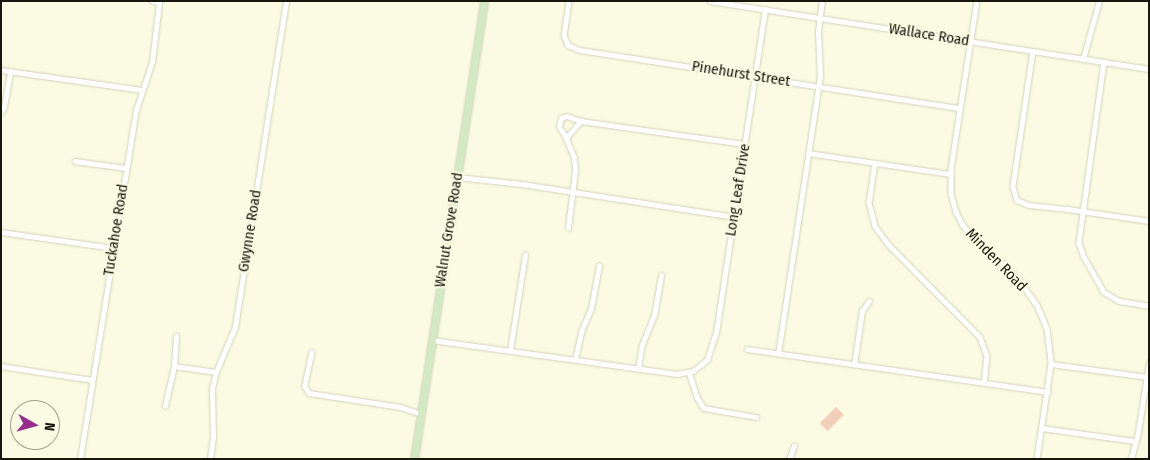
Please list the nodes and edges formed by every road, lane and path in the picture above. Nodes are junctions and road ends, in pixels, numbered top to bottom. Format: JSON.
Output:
{"nodes":[{"id":1,"x":152,"y":1,"type":"edge"},
{"id":2,"x":286,"y":1,"type":"edge"},
{"id":3,"x":484,"y":1,"type":"edge"},
{"id":4,"x":569,"y":1,"type":"edge"},
{"id":5,"x":710,"y":1,"type":"edge"},
{"id":6,"x":822,"y":1,"type":"edge"},
{"id":7,"x":976,"y":1,"type":"edge"},
{"id":8,"x":1100,"y":1,"type":"edge"},
{"id":9,"x":765,"y":10,"type":"junction"},
{"id":10,"x":820,"y":18,"type":"junction"},
{"id":11,"x":971,"y":42,"type":"junction"},
{"id":12,"x":1033,"y":52,"type":"junction"},
{"id":13,"x":1083,"y":59,"type":"junction"},
{"id":14,"x":1104,"y":62,"type":"junction"},
{"id":15,"x":1,"y":70,"type":"edge"},
{"id":16,"x":1149,"y":70,"type":"edge"},
{"id":17,"x":10,"y":72,"type":"junction"},
{"id":18,"x":755,"y":76,"type":"junction"},
{"id":19,"x":818,"y":86,"type":"junction"},
{"id":20,"x":142,"y":90,"type":"junction"},
{"id":21,"x":960,"y":108,"type":"junction"},
{"id":22,"x":1,"y":112,"type":"edge"},
{"id":23,"x":581,"y":121,"type":"junction"},
{"id":24,"x":566,"y":138,"type":"junction"},
{"id":25,"x":745,"y":144,"type":"junction"},
{"id":26,"x":808,"y":153,"type":"junction"},
{"id":27,"x":75,"y":161,"type":"dead end"},
{"id":28,"x":875,"y":163,"type":"junction"},
{"id":29,"x":126,"y":168,"type":"junction"},
{"id":30,"x":950,"y":174,"type":"junction"},
{"id":31,"x":457,"y":177,"type":"junction"},
{"id":32,"x":573,"y":192,"type":"junction"},
{"id":33,"x":1082,"y":211,"type":"junction"},
{"id":34,"x":734,"y":217,"type":"junction"},
{"id":35,"x":1149,"y":221,"type":"edge"},
{"id":36,"x":568,"y":228,"type":"dead end"},
{"id":37,"x":1,"y":232,"type":"edge"},
{"id":38,"x":113,"y":248,"type":"junction"},
{"id":39,"x":525,"y":255,"type":"dead end"},
{"id":40,"x":599,"y":266,"type":"dead end"},
{"id":41,"x":661,"y":276,"type":"dead end"},
{"id":42,"x":868,"y":301,"type":"dead end"},
{"id":43,"x":1149,"y":306,"type":"edge"},
{"id":44,"x":176,"y":336,"type":"dead end"},
{"id":45,"x":432,"y":340,"type":"junction"},
{"id":46,"x":510,"y":350,"type":"junction"},
{"id":47,"x":747,"y":350,"type":"dead end"},
{"id":48,"x":312,"y":352,"type":"dead end"},
{"id":49,"x":778,"y":354,"type":"junction"},
{"id":50,"x":575,"y":359,"type":"junction"},
{"id":51,"x":1149,"y":363,"type":"edge"},
{"id":52,"x":1051,"y":364,"type":"junction"},
{"id":53,"x":854,"y":365,"type":"junction"},
{"id":54,"x":1,"y":366,"type":"edge"},
{"id":55,"x":174,"y":366,"type":"junction"},
{"id":56,"x":638,"y":369,"type":"junction"},
{"id":57,"x":216,"y":372,"type":"junction"},
{"id":58,"x":689,"y":372,"type":"junction"},
{"id":59,"x":1147,"y":377,"type":"junction"},
{"id":60,"x":92,"y":380,"type":"junction"},
{"id":61,"x":984,"y":383,"type":"junction"},
{"id":62,"x":1048,"y":392,"type":"junction"},
{"id":63,"x":165,"y":406,"type":"dead end"},
{"id":64,"x":421,"y":414,"type":"junction"},
{"id":65,"x":756,"y":417,"type":"dead end"},
{"id":66,"x":1042,"y":428,"type":"junction"},
{"id":67,"x":1134,"y":441,"type":"junction"},
{"id":68,"x":794,"y":446,"type":"dead end"},
{"id":69,"x":414,"y":458,"type":"edge"},
{"id":70,"x":80,"y":459,"type":"edge"},
{"id":71,"x":210,"y":459,"type":"edge"},
{"id":72,"x":418,"y":459,"type":"edge"},
{"id":73,"x":789,"y":459,"type":"edge"},
{"id":74,"x":1037,"y":459,"type":"edge"},
{"id":75,"x":1131,"y":459,"type":"edge"}],
"edges":[{"from":1,"to":20,"type":"street","name":"Tuckahoe Road"},
{"from":2,"to":57,"type":"street","name":"Gwynne Road"},
{"from":3,"to":31,"type":"main road","name":"Walnut Grove Road"},
{"from":4,"to":18,"type":"street","name":"Pinehurst Street"},
{"from":5,"to":9,"type":"street","name":"Wallace Road"},
{"from":6,"to":10,"type":"street"},
{"from":7,"to":11,"type":"street","name":"Minden Road"},
{"from":8,"to":13,"type":"street"},
{"from":9,"to":10,"type":"street","name":"Wallace Road"},
{"from":9,"to":18,"type":"street","name":"Long Leaf Drive"},
{"from":10,"to":11,"type":"street","name":"Wallace Road"},
{"from":10,"to":19,"type":"street"},
{"from":11,"to":12,"type":"street","name":"Wallace Road"},
{"from":11,"to":21,"type":"street","name":"Minden Road"},
{"from":12,"to":13,"type":"street","name":"Wallace Road"},
{"from":12,"to":33,"type":"street"},
{"from":13,"to":14,"type":"street","name":"Wallace Road"},
{"from":14,"to":16,"type":"street","name":"Wallace Road"},
{"from":14,"to":33,"type":"street"},
{"from":15,"to":17,"type":"street"},
{"from":17,"to":20,"type":"street"},
{"from":17,"to":22,"type":"street"},
{"from":18,"to":19,"type":"street","name":"Pinehurst Street"},
{"from":18,"to":25,"type":"street","name":"Long Leaf Drive"},
{"from":19,"to":21,"type":"street","name":"Pinehurst Street"},
{"from":19,"to":26,"type":"street"},
{"from":20,"to":29,"type":"street","name":"Tuckahoe Road"},
{"from":21,"to":30,"type":"street","name":"Minden Road"},
{"from":23,"to":24,"type":"street"},
{"from":23,"to":24,"type":"street"},
{"from":23,"to":25,"type":"street"},
{"from":24,"to":32,"type":"street"},
{"from":25,"to":34,"type":"street","name":"Long Leaf Drive"},
{"from":26,"to":28,"type":"street"},
{"from":26,"to":49,"type":"street"},
{"from":27,"to":29,"type":"street"},
{"from":28,"to":30,"type":"street"},
{"from":28,"to":61,"type":"street"},
{"from":29,"to":38,"type":"street","name":"Tuckahoe Road"},
{"from":30,"to":52,"type":"street","name":"Minden Road"},
{"from":31,"to":32,"type":"street"},
{"from":31,"to":45,"type":"main road","name":"Walnut Grove Road"},
{"from":32,"to":34,"type":"street"},
{"from":32,"to":36,"type":"street"},
{"from":33,"to":35,"type":"street"},
{"from":33,"to":43,"type":"street"},
{"from":34,"to":58,"type":"street","name":"Long Leaf Drive"},
{"from":37,"to":38,"type":"street"},
{"from":38,"to":60,"type":"street","name":"Tuckahoe Road"},
{"from":39,"to":46,"type":"street"},
{"from":40,"to":50,"type":"street"},
{"from":41,"to":56,"type":"street"},
{"from":42,"to":53,"type":"street"},
{"from":44,"to":55,"type":"street"},
{"from":45,"to":46,"type":"street"},
{"from":45,"to":64,"type":"main road","name":"Walnut Grove Road"},
{"from":46,"to":50,"type":"street"},
{"from":47,"to":49,"type":"street"},
{"from":48,"to":64,"type":"street"},
{"from":49,"to":53,"type":"street"},
{"from":50,"to":56,"type":"street"},
{"from":51,"to":59,"type":"street"},
{"from":52,"to":59,"type":"street"},
{"from":52,"to":62,"type":"street","name":"Minden Road"},
{"from":53,"to":61,"type":"street"},
{"from":54,"to":60,"type":"street"},
{"from":55,"to":57,"type":"street"},
{"from":55,"to":63,"type":"street"},
{"from":56,"to":58,"type":"street"},
{"from":57,"to":71,"type":"street","name":"Gwynne Road"},
{"from":58,"to":65,"type":"street"},
{"from":59,"to":67,"type":"street"},
{"from":60,"to":70,"type":"street","name":"Tuckahoe Road"},
{"from":61,"to":62,"type":"street"},
{"from":62,"to":66,"type":"street","name":"Minden Road"},
{"from":64,"to":69,"type":"main road","name":"Walnut Grove Road"},
{"from":66,"to":67,"type":"street"},
{"from":66,"to":74,"type":"street","name":"Minden Road"},
{"from":67,"to":75,"type":"street"},
{"from":68,"to":73,"type":"street"},
{"from":69,"to":72,"type":"main road"}]}
